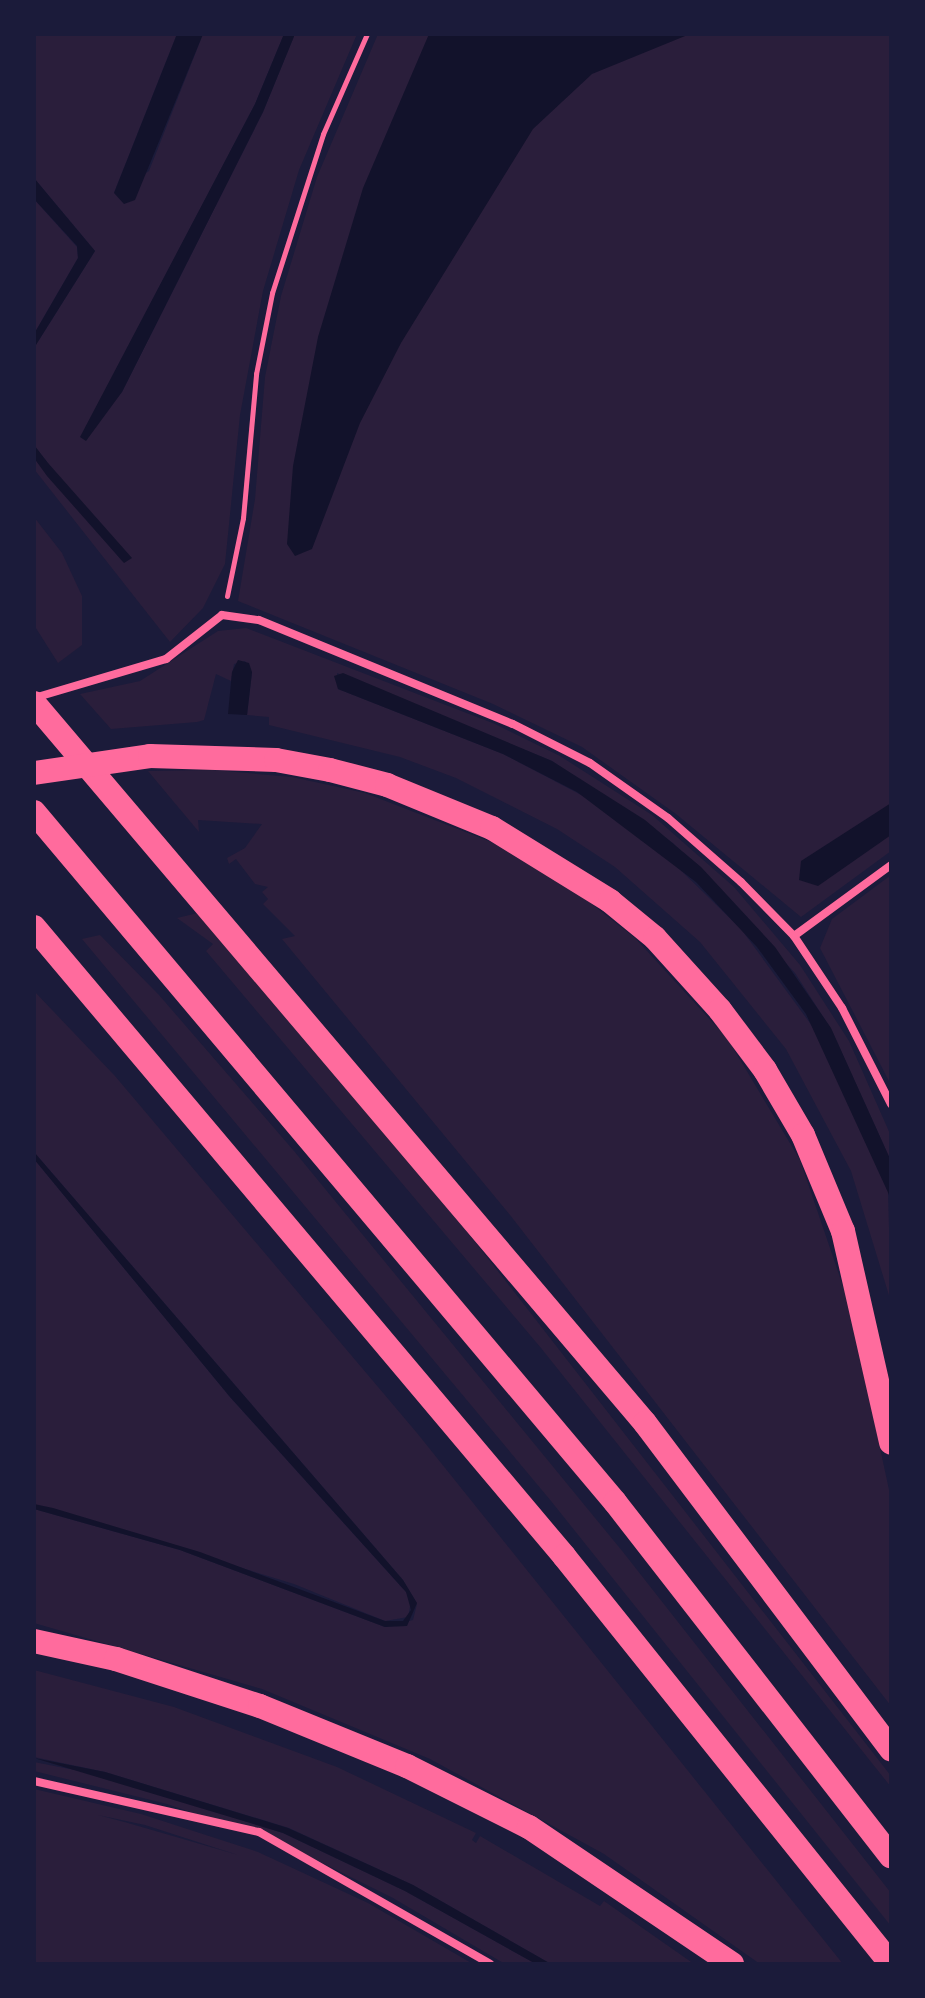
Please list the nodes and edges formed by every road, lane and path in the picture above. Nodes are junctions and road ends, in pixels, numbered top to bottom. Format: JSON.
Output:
{"nodes":[{"id":1,"x":367,"y":34,"type":"edge"},
{"id":2,"x":222,"y":615,"type":"junction"},
{"id":3,"x":34,"y":700,"type":"edge"},
{"id":4,"x":34,"y":773,"type":"edge"},
{"id":5,"x":34,"y":812,"type":"edge"},
{"id":6,"x":891,"y":865,"type":"edge"},
{"id":7,"x":41,"y":935,"type":"edge"},
{"id":8,"x":794,"y":936,"type":"junction"},
{"id":9,"x":891,"y":1104,"type":"edge"},
{"id":10,"x":891,"y":1443,"type":"edge"},
{"id":11,"x":34,"y":1641,"type":"edge"},
{"id":12,"x":891,"y":1750,"type":"edge"},
{"id":13,"x":34,"y":1781,"type":"edge"},
{"id":14,"x":891,"y":1856,"type":"edge"},
{"id":15,"x":490,"y":1964,"type":"edge"},
{"id":16,"x":732,"y":1964,"type":"edge"},
{"id":17,"x":891,"y":1964,"type":"edge"}],
"edges":[{"from":1,"to":2,"type":"path"},
{"from":2,"to":3,"type":"street"},
{"from":2,"to":8,"type":"street"},
{"from":3,"to":12,"type":"highway"},
{"from":4,"to":10,"type":"highway"},
{"from":5,"to":14,"type":"highway"},
{"from":6,"to":8,"type":"street"},
{"from":7,"to":17,"type":"highway"},
{"from":8,"to":9,"type":"street"},
{"from":11,"to":16,"type":"highway"},
{"from":13,"to":15,"type":"street"}]}
